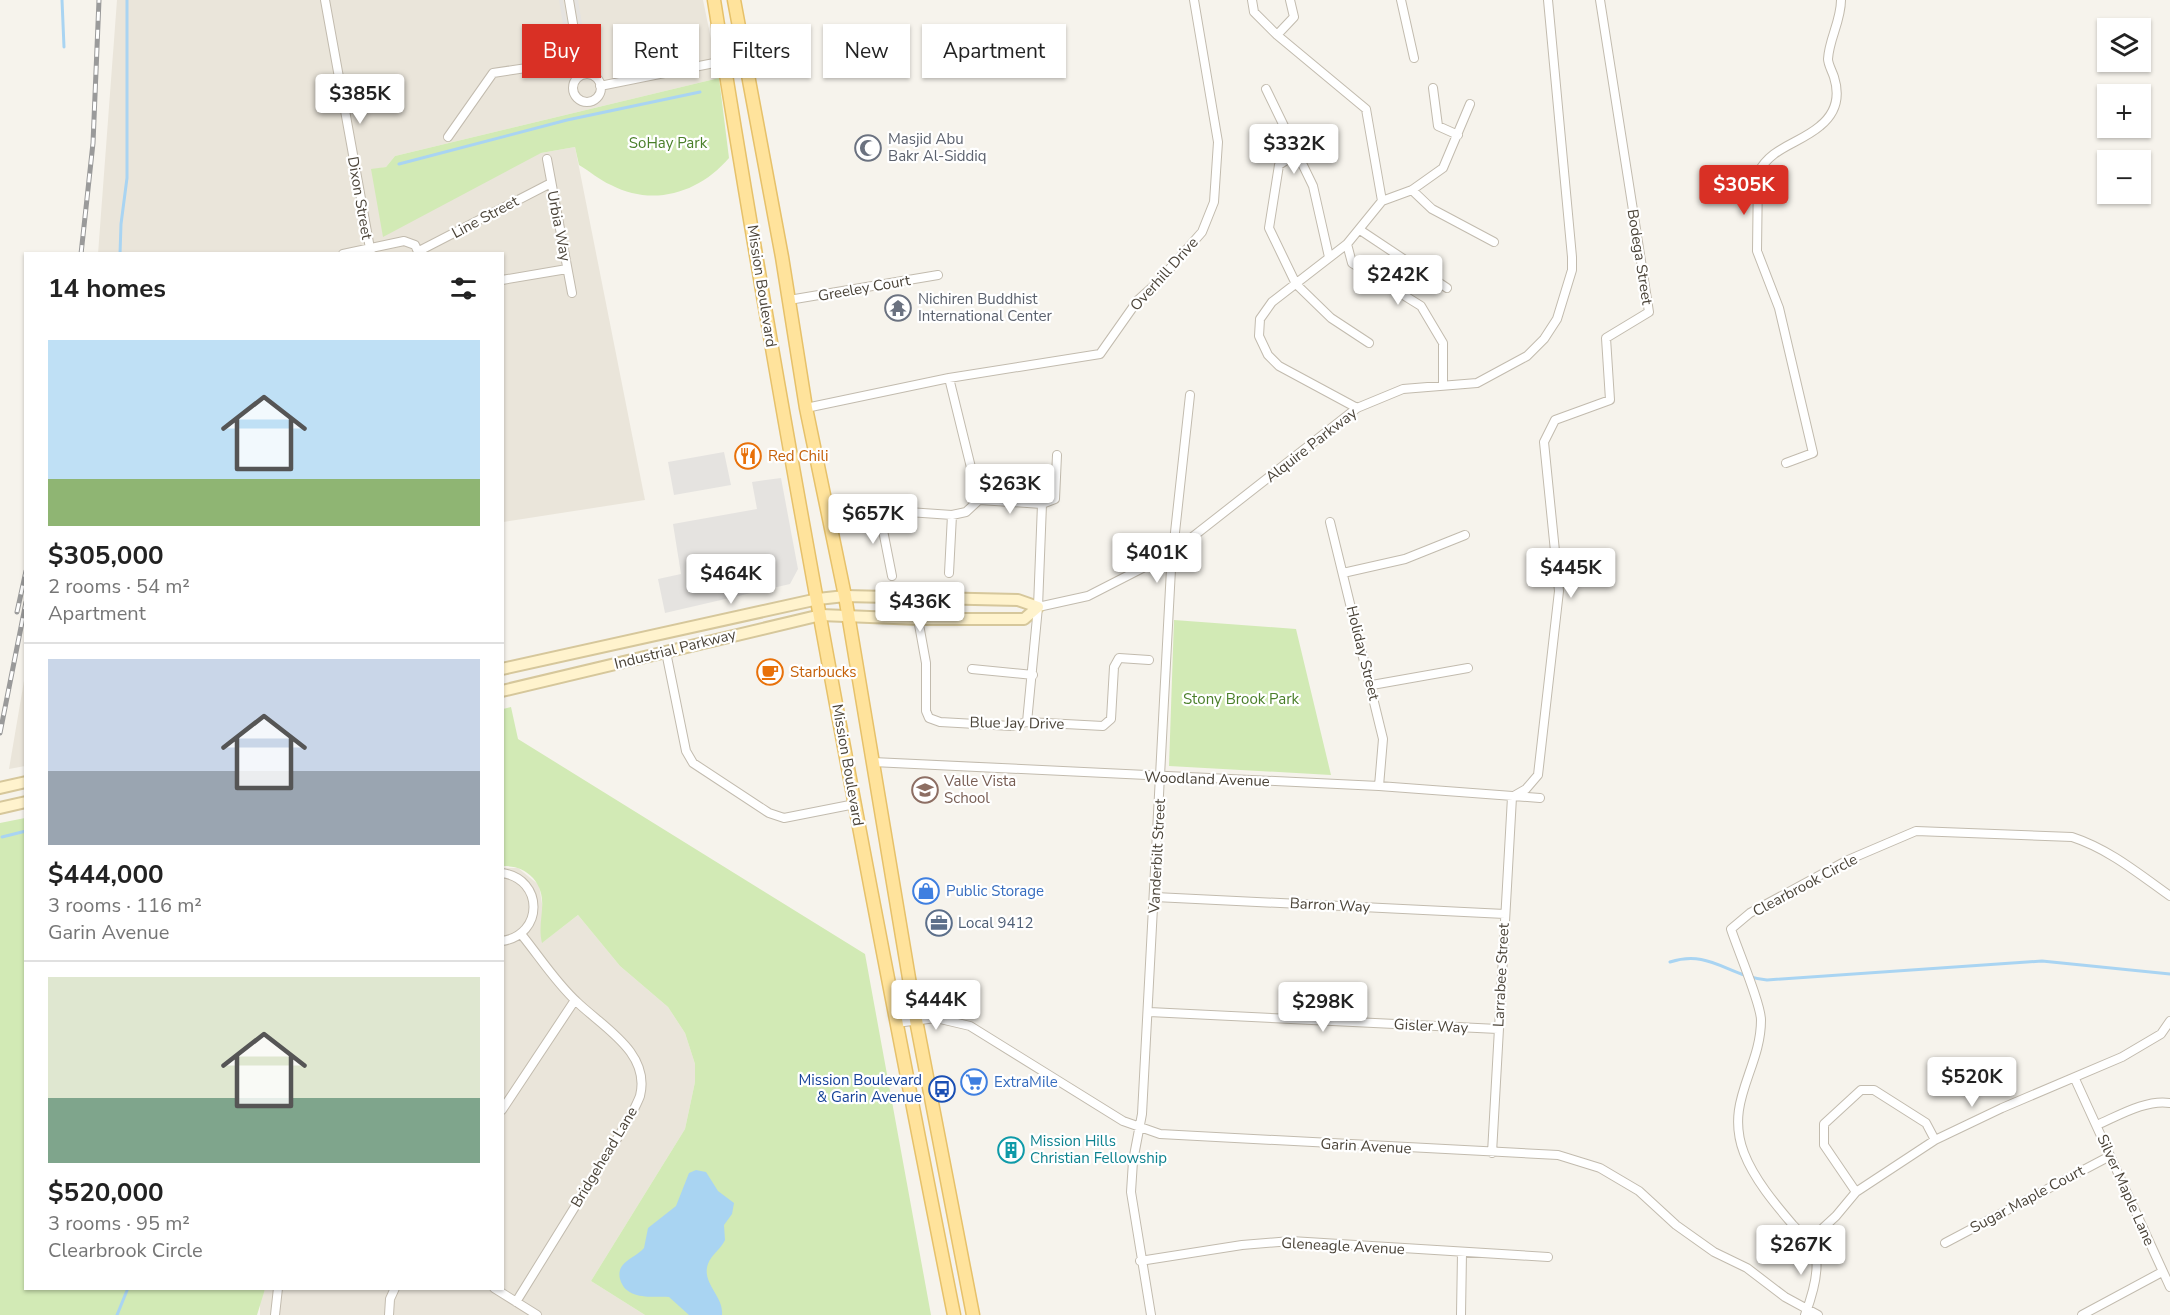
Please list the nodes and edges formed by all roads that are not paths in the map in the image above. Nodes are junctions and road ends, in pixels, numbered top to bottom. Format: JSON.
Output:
{"nodes":[{"id":1,"x":325,"y":0,"type":"edge"},
{"id":2,"x":569,"y":0,"type":"edge"},
{"id":3,"x":714,"y":0,"type":"edge"},
{"id":4,"x":734,"y":0,"type":"edge"},
{"id":5,"x":1194,"y":0,"type":"edge"},
{"id":6,"x":1252,"y":0,"type":"edge"},
{"id":7,"x":1290,"y":0,"type":"edge"},
{"id":8,"x":1401,"y":0,"type":"edge"},
{"id":9,"x":1548,"y":0,"type":"edge"},
{"id":10,"x":1600,"y":0,"type":"edge"},
{"id":11,"x":1841,"y":0,"type":"edge"},
{"id":12,"x":573,"y":24,"type":"edge"},
{"id":13,"x":718,"y":24,"type":"edge"},
{"id":14,"x":1277,"y":35,"type":"junction"},
{"id":15,"x":1414,"y":58,"type":"dead end"},
{"id":16,"x":711,"y":64,"type":"edge"},
{"id":17,"x":522,"y":69,"type":"edge"},
{"id":18,"x":577,"y":78,"type":"edge"},
{"id":19,"x":596,"y":78,"type":"edge"},
{"id":20,"x":727,"y":78,"type":"edge"},
{"id":21,"x":600,"y":86,"type":"junction"},
{"id":22,"x":1433,"y":88,"type":"dead end"},
{"id":23,"x":1266,"y":89,"type":"dead end"},
{"id":24,"x":1470,"y":104,"type":"dead end"},
{"id":25,"x":1458,"y":135,"type":"junction"},
{"id":26,"x":448,"y":137,"type":"dead end"},
{"id":27,"x":1297,"y":153,"type":"junction"},
{"id":28,"x":547,"y":159,"type":"dead end"},
{"id":29,"x":551,"y":183,"type":"junction"},
{"id":30,"x":1412,"y":190,"type":"junction"},
{"id":31,"x":1382,"y":201,"type":"junction"},
{"id":32,"x":1360,"y":230,"type":"junction"},
{"id":33,"x":1494,"y":242,"type":"dead end"},
{"id":34,"x":1347,"y":244,"type":"junction"},
{"id":35,"x":370,"y":251,"type":"edge"},
{"id":36,"x":419,"y":252,"type":"edge"},
{"id":37,"x":1329,"y":257,"type":"junction"},
{"id":38,"x":567,"y":269,"type":"junction"},
{"id":39,"x":938,"y":275,"type":"dead end"},
{"id":40,"x":504,"y":280,"type":"edge"},
{"id":41,"x":1296,"y":284,"type":"junction"},
{"id":42,"x":1447,"y":288,"type":"dead end"},
{"id":43,"x":572,"y":293,"type":"dead end"},
{"id":44,"x":789,"y":300,"type":"junction"},
{"id":45,"x":1369,"y":343,"type":"dead end"},
{"id":46,"x":949,"y":378,"type":"junction"},
{"id":47,"x":1443,"y":385,"type":"junction"},
{"id":48,"x":1190,"y":395,"type":"dead end"},
{"id":49,"x":806,"y":408,"type":"junction"},
{"id":50,"x":1357,"y":408,"type":"junction"},
{"id":51,"x":1057,"y":455,"type":"dead end"},
{"id":52,"x":1786,"y":463,"type":"dead end"},
{"id":53,"x":979,"y":500,"type":"junction"},
{"id":54,"x":1042,"y":504,"type":"junction"},
{"id":55,"x":952,"y":516,"type":"junction"},
{"id":56,"x":1330,"y":522,"type":"dead end"},
{"id":57,"x":1465,"y":535,"type":"dead end"},
{"id":58,"x":1172,"y":553,"type":"junction"},
{"id":59,"x":949,"y":573,"type":"dead end"},
{"id":60,"x":1343,"y":573,"type":"junction"},
{"id":61,"x":892,"y":576,"type":"dead end"},
{"id":62,"x":845,"y":596,"type":"junction"},
{"id":63,"x":818,"y":598,"type":"junction"},
{"id":64,"x":1038,"y":607,"type":"junction"},
{"id":65,"x":848,"y":614,"type":"junction"},
{"id":66,"x":820,"y":615,"type":"junction"},
{"id":67,"x":918,"y":619,"type":"junction"},
{"id":68,"x":666,"y":652,"type":"junction"},
{"id":69,"x":1149,"y":660,"type":"dead end"},
{"id":70,"x":1467,"y":668,"type":"dead end"},
{"id":71,"x":504,"y":669,"type":"edge"},
{"id":72,"x":972,"y":669,"type":"dead end"},
{"id":73,"x":1033,"y":675,"type":"junction"},
{"id":74,"x":1371,"y":685,"type":"junction"},
{"id":75,"x":504,"y":691,"type":"edge"},
{"id":76,"x":1027,"y":722,"type":"junction"},
{"id":77,"x":873,"y":762,"type":"junction"},
{"id":78,"x":1160,"y":777,"type":"junction"},
{"id":79,"x":24,"y":782,"type":"edge"},
{"id":80,"x":1379,"y":786,"type":"junction"},
{"id":81,"x":0,"y":788,"type":"edge"},
{"id":82,"x":1512,"y":797,"type":"junction"},
{"id":83,"x":1540,"y":798,"type":"dead end"},
{"id":84,"x":24,"y":802,"type":"edge"},
{"id":85,"x":855,"y":804,"type":"junction"},
{"id":86,"x":0,"y":808,"type":"edge"},
{"id":87,"x":504,"y":874,"type":"edge"},
{"id":88,"x":2170,"y":896,"type":"edge"},
{"id":89,"x":1155,"y":897,"type":"junction"},
{"id":90,"x":1505,"y":914,"type":"junction"},
{"id":91,"x":521,"y":934,"type":"junction"},
{"id":92,"x":504,"y":940,"type":"edge"},
{"id":93,"x":575,"y":1000,"type":"junction"},
{"id":94,"x":1149,"y":1012,"type":"junction"},
{"id":95,"x":916,"y":1020,"type":"junction"},
{"id":96,"x":2170,"y":1021,"type":"edge"},
{"id":97,"x":896,"y":1023,"type":"junction"},
{"id":98,"x":1498,"y":1029,"type":"junction"},
{"id":99,"x":2075,"y":1079,"type":"junction"},
{"id":100,"x":2170,"y":1103,"type":"edge"},
{"id":101,"x":504,"y":1107,"type":"edge"},
{"id":102,"x":2097,"y":1125,"type":"junction"},
{"id":103,"x":1140,"y":1127,"type":"junction"},
{"id":104,"x":1935,"y":1140,"type":"junction"},
{"id":105,"x":1492,"y":1153,"type":"junction"},
{"id":106,"x":2110,"y":1156,"type":"junction"},
{"id":107,"x":1856,"y":1192,"type":"junction"},
{"id":108,"x":1810,"y":1240,"type":"junction"},
{"id":109,"x":1945,"y":1243,"type":"dead end"},
{"id":110,"x":1462,"y":1252,"type":"junction"},
{"id":111,"x":1548,"y":1257,"type":"dead end"},
{"id":112,"x":1140,"y":1261,"type":"junction"},
{"id":113,"x":2162,"y":1272,"type":"junction"},
{"id":114,"x":2170,"y":1287,"type":"edge"},
{"id":115,"x":278,"y":1290,"type":"edge"},
{"id":116,"x":394,"y":1290,"type":"edge"},
{"id":117,"x":497,"y":1290,"type":"edge"},
{"id":118,"x":516,"y":1302,"type":"junction"},
{"id":119,"x":1806,"y":1312,"type":"edge"},
{"id":120,"x":275,"y":1315,"type":"edge"},
{"id":121,"x":389,"y":1315,"type":"edge"},
{"id":122,"x":537,"y":1315,"type":"edge"},
{"id":123,"x":954,"y":1315,"type":"edge"},
{"id":124,"x":973,"y":1315,"type":"edge"},
{"id":125,"x":1151,"y":1315,"type":"edge"},
{"id":126,"x":1461,"y":1315,"type":"edge"},
{"id":127,"x":1818,"y":1315,"type":"edge"},
{"id":128,"x":2082,"y":1315,"type":"edge"}],
"edges":[{"from":1,"to":35,"type":"street","name":"Dixon Street"},
{"from":2,"to":12,"type":"street"},
{"from":3,"to":13,"type":"main road","name":"Mission Boulevard"},
{"from":4,"to":44,"type":"main road","name":"Mission Boulevard"},
{"from":5,"to":46,"type":"street","name":"Overhill Drive"},
{"from":6,"to":14,"type":"street"},
{"from":7,"to":14,"type":"street"},
{"from":8,"to":15,"type":"street"},
{"from":9,"to":47,"type":"street","name":"Alquire Parkway"},
{"from":10,"to":82,"type":"street","name":"Bodega Street"},
{"from":11,"to":52,"type":"street"},
{"from":14,"to":31,"type":"street"},
{"from":16,"to":21,"type":"street"},
{"from":17,"to":26,"type":"street"},
{"from":18,"to":21,"type":"street"},
{"from":19,"to":21,"type":"street"},
{"from":20,"to":63,"type":"main road","name":"Mission Boulevard"},
{"from":22,"to":25,"type":"street"},
{"from":23,"to":27,"type":"street"},
{"from":24,"to":25,"type":"street"},
{"from":25,"to":30,"type":"street"},
{"from":27,"to":37,"type":"street"},
{"from":27,"to":41,"type":"street"},
{"from":28,"to":29,"type":"street","name":"Urbia Way"},
{"from":29,"to":36,"type":"street","name":"Line Street"},
{"from":29,"to":38,"type":"street","name":"Urbia Way"},
{"from":30,"to":31,"type":"street"},
{"from":30,"to":33,"type":"street"},
{"from":31,"to":32,"type":"street"},
{"from":32,"to":34,"type":"street"},
{"from":32,"to":42,"type":"street"},
{"from":34,"to":37,"type":"street"},
{"from":34,"to":47,"type":"street"},
{"from":35,"to":36,"type":"street"},
{"from":37,"to":41,"type":"street"},
{"from":38,"to":40,"type":"street"},
{"from":38,"to":43,"type":"street","name":"Urbia Way"},
{"from":39,"to":44,"type":"street","name":"Greeley Court"},
{"from":41,"to":45,"type":"street"},
{"from":41,"to":50,"type":"street"},
{"from":44,"to":49,"type":"main road","name":"Mission Boulevard"},
{"from":46,"to":49,"type":"street","name":"Overhill Drive"},
{"from":46,"to":53,"type":"street"},
{"from":47,"to":50,"type":"street","name":"Alquire Parkway"},
{"from":48,"to":58,"type":"street","name":"Vanderbilt Street"},
{"from":49,"to":62,"type":"main road","name":"Mission Boulevard"},
{"from":50,"to":58,"type":"street","name":"Alquire Parkway"},
{"from":51,"to":54,"type":"street"},
{"from":53,"to":54,"type":"street"},
{"from":53,"to":55,"type":"street"},
{"from":54,"to":64,"type":"street"},
{"from":55,"to":59,"type":"street"},
{"from":55,"to":61,"type":"street"},
{"from":56,"to":60,"type":"street","name":"Holiday Street"},
{"from":57,"to":60,"type":"street"},
{"from":58,"to":64,"type":"street","name":"Alquire Parkway"},
{"from":58,"to":78,"type":"street","name":"Vanderbilt Street"},
{"from":60,"to":74,"type":"street","name":"Holiday Street"},
{"from":62,"to":63,"type":"main road","name":"Industrial Parkway"},
{"from":62,"to":64,"type":"main road","name":"Alquire Parkway"},
{"from":62,"to":65,"type":"main road","name":"Mission Boulevard"},
{"from":63,"to":66,"type":"main road","name":"Mission Boulevard"},
{"from":63,"to":71,"type":"main road","name":"Industrial Parkway"},
{"from":64,"to":67,"type":"main road","name":"Alquire Parkway"},
{"from":64,"to":73,"type":"street"},
{"from":65,"to":66,"type":"main road","name":"Industrial Parkway"},
{"from":65,"to":67,"type":"main road","name":"Alquire Parkway"},
{"from":65,"to":77,"type":"main road","name":"Mission Boulevard"},
{"from":66,"to":68,"type":"main road","name":"Industrial Parkway"},
{"from":66,"to":85,"type":"main road","name":"Mission Boulevard"},
{"from":67,"to":76,"type":"street","name":"Blue Jay Drive"},
{"from":68,"to":75,"type":"main road","name":"Industrial Parkway"},
{"from":68,"to":85,"type":"street"},
{"from":69,"to":76,"type":"street","name":"Blue Jay Drive"},
{"from":70,"to":74,"type":"street"},
{"from":72,"to":73,"type":"street"},
{"from":73,"to":76,"type":"street"},
{"from":74,"to":80,"type":"street","name":"Holiday Street"},
{"from":77,"to":78,"type":"street","name":"Woodland Avenue"},
{"from":77,"to":95,"type":"main road","name":"Mission Boulevard"},
{"from":78,"to":80,"type":"street","name":"Woodland Avenue"},
{"from":78,"to":89,"type":"street","name":"Vanderbilt Street"},
{"from":79,"to":81,"type":"main road"},
{"from":80,"to":82,"type":"street","name":"Woodland Avenue"},
{"from":82,"to":83,"type":"street","name":"Woodland Avenue"},
{"from":82,"to":90,"type":"street","name":"Larrabee Street"},
{"from":84,"to":86,"type":"main road"},
{"from":85,"to":97,"type":"main road","name":"Mission Boulevard"},
{"from":87,"to":91,"type":"street"},
{"from":88,"to":108,"type":"street","name":"Clearbrook Circle"},
{"from":89,"to":90,"type":"street","name":"Barron Way"},
{"from":89,"to":94,"type":"street","name":"Vanderbilt Street"},
{"from":90,"to":98,"type":"street","name":"Larrabee Street"},
{"from":91,"to":92,"type":"street"},
{"from":91,"to":93,"type":"street","name":"Bridgehead Lane"},
{"from":93,"to":101,"type":"street"},
{"from":93,"to":118,"type":"street","name":"Bridgehead Lane"},
{"from":94,"to":98,"type":"street","name":"Gisler Way"},
{"from":94,"to":103,"type":"street","name":"Vanderbilt Street"},
{"from":95,"to":97,"type":"street","name":"Garin Avenue"},
{"from":95,"to":103,"type":"street","name":"Garin Avenue"},
{"from":95,"to":124,"type":"main road","name":"Mission Boulevard"},
{"from":96,"to":99,"type":"street"},
{"from":97,"to":123,"type":"main road","name":"Mission Boulevard"},
{"from":98,"to":105,"type":"street","name":"Larrabee Street"},
{"from":99,"to":102,"type":"street","name":"Silver Maple Lane"},
{"from":99,"to":104,"type":"street"},
{"from":100,"to":102,"type":"street","name":"Silver Maple Lane"},
{"from":102,"to":106,"type":"street","name":"Silver Maple Lane"},
{"from":103,"to":105,"type":"street","name":"Garin Avenue"},
{"from":103,"to":112,"type":"street","name":"Vanderbilt Street"},
{"from":104,"to":107,"type":"street"},
{"from":104,"to":107,"type":"street"},
{"from":105,"to":119,"type":"street","name":"Garin Avenue"},
{"from":106,"to":109,"type":"street","name":"Sugar Maple Court"},
{"from":106,"to":113,"type":"street","name":"Silver Maple Lane"},
{"from":107,"to":108,"type":"street"},
{"from":108,"to":119,"type":"street"},
{"from":110,"to":111,"type":"street","name":"Gleneagle Avenue"},
{"from":110,"to":112,"type":"street","name":"Gleneagle Avenue"},
{"from":110,"to":126,"type":"street"},
{"from":112,"to":125,"type":"street","name":"Vanderbilt Street"},
{"from":113,"to":114,"type":"street","name":"Silver Maple Lane"},
{"from":113,"to":128,"type":"street"},
{"from":115,"to":120,"type":"street"},
{"from":116,"to":121,"type":"street"},
{"from":117,"to":118,"type":"street"},
{"from":118,"to":122,"type":"street"},
{"from":119,"to":127,"type":"street","name":"Garin Avenue"}]}
